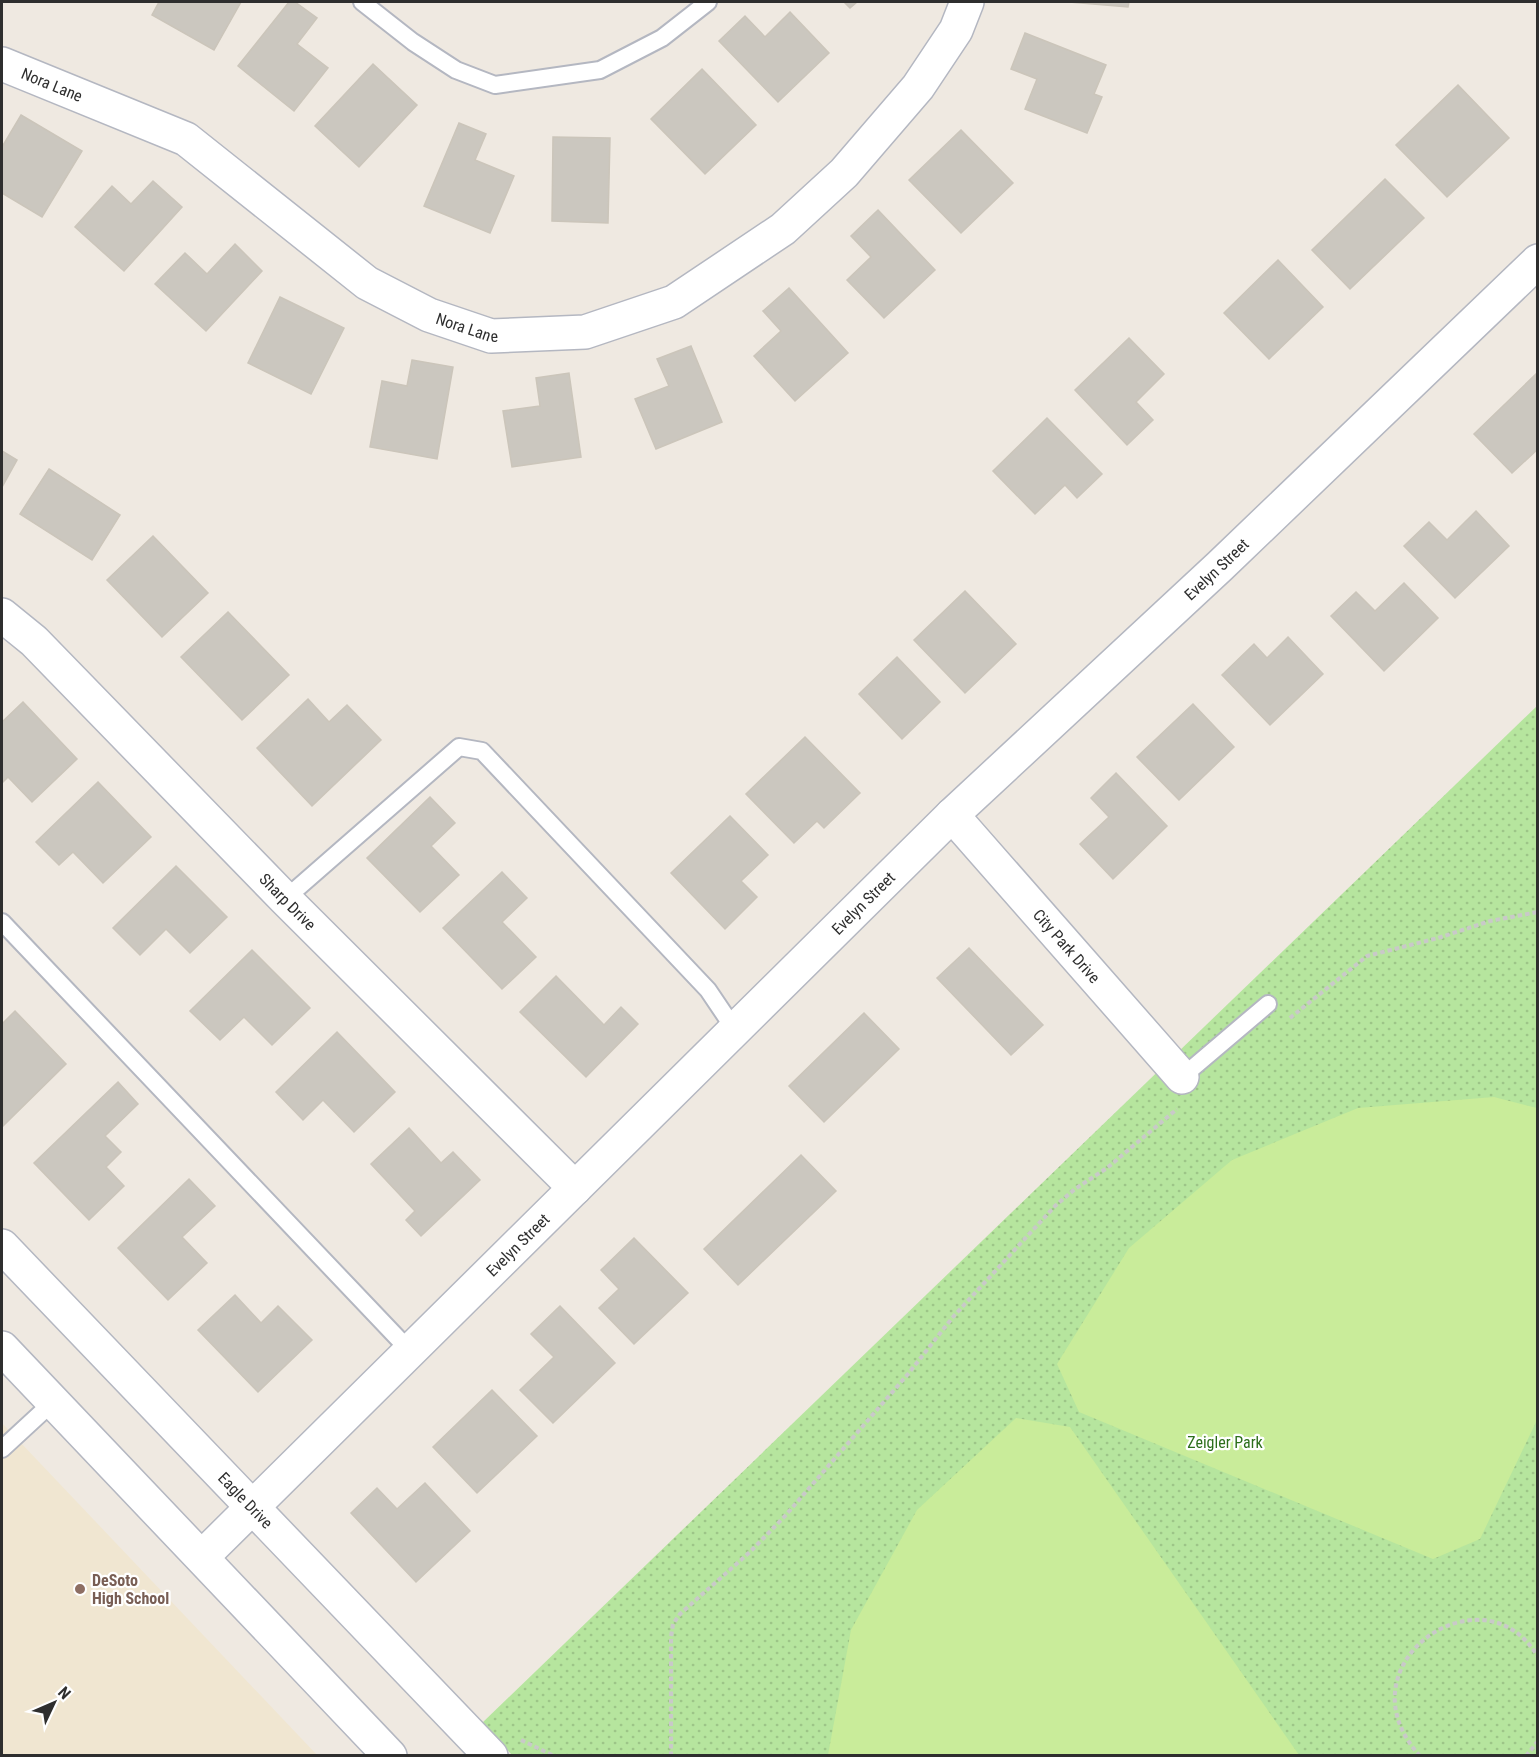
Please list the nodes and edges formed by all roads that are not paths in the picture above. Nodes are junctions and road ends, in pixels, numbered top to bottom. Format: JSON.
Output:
{"nodes":[{"id":1,"x":362,"y":2,"type":"edge"},
{"id":2,"x":708,"y":2,"type":"edge"},
{"id":3,"x":967,"y":2,"type":"edge"},
{"id":4,"x":2,"y":64,"type":"edge"},
{"id":5,"x":1538,"y":261,"type":"edge"},
{"id":6,"x":2,"y":615,"type":"edge"},
{"id":7,"x":952,"y":815,"type":"junction"},
{"id":8,"x":285,"y":899,"type":"junction"},
{"id":9,"x":2,"y":922,"type":"edge"},
{"id":10,"x":1268,"y":1004,"type":"dead end"},
{"id":11,"x":735,"y":1030,"type":"junction"},
{"id":12,"x":1182,"y":1091,"type":"joint"},
{"id":13,"x":575,"y":1188,"type":"junction"},
{"id":14,"x":2,"y":1246,"type":"edge"},
{"id":15,"x":2,"y":1348,"type":"edge"},
{"id":16,"x":410,"y":1352,"type":"junction"},
{"id":17,"x":53,"y":1402,"type":"junction"},
{"id":18,"x":2,"y":1449,"type":"edge"},
{"id":19,"x":252,"y":1508,"type":"junction"},
{"id":20,"x":202,"y":1557,"type":"junction"},
{"id":21,"x":390,"y":1755,"type":"edge"},
{"id":22,"x":491,"y":1755,"type":"edge"}],
"edges":[{"from":1,"to":2,"type":"lane"},
{"from":3,"to":4,"type":"street","name":"Nora Lane"},
{"from":5,"to":7,"type":"street","name":"Evelyn Street"},
{"from":6,"to":8,"type":"street","name":"Sharp Drive"},
{"from":7,"to":11,"type":"street","name":"Evelyn Street"},
{"from":7,"to":12,"type":"street","name":"City Park Drive"},
{"from":8,"to":11,"type":"lane"},
{"from":8,"to":13,"type":"street","name":"Sharp Drive"},
{"from":9,"to":16,"type":"lane"},
{"from":10,"to":12,"type":"lane"},
{"from":11,"to":13,"type":"street","name":"Evelyn Street"},
{"from":13,"to":16,"type":"street","name":"Evelyn Street"},
{"from":14,"to":19,"type":"street","name":"Eagle Drive"},
{"from":15,"to":17,"type":"street"},
{"from":16,"to":19,"type":"street","name":"Evelyn Street"},
{"from":17,"to":18,"type":"lane"},
{"from":17,"to":20,"type":"street"},
{"from":19,"to":20,"type":"street","name":"Evelyn Street"},
{"from":19,"to":22,"type":"street","name":"Eagle Drive"},
{"from":20,"to":21,"type":"street"}]}
